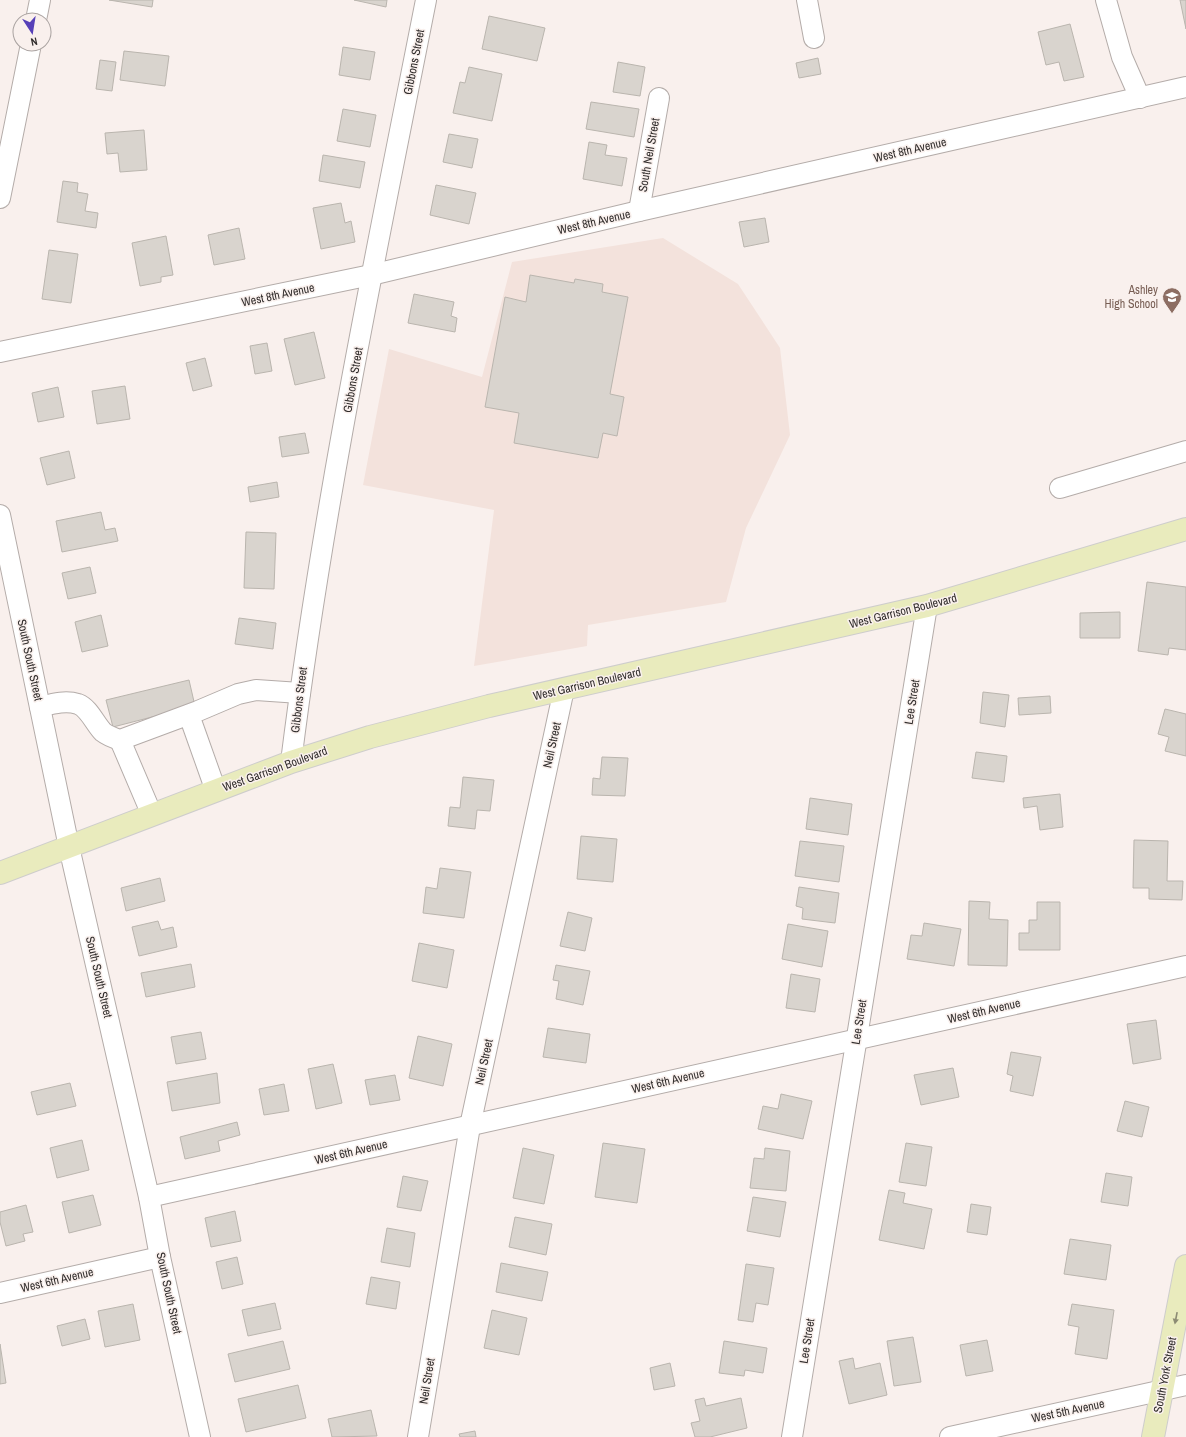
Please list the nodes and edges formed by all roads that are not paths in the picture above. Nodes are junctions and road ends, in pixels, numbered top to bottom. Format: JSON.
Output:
{"nodes":[{"id":1,"x":40,"y":0,"type":"edge"},
{"id":2,"x":426,"y":0,"type":"edge"},
{"id":3,"x":807,"y":0,"type":"edge"},
{"id":4,"x":1106,"y":0,"type":"edge"},
{"id":5,"x":38,"y":12,"type":"edge"},
{"id":6,"x":814,"y":38,"type":"dead end"},
{"id":7,"x":29,"y":52,"type":"edge"},
{"id":8,"x":1186,"y":87,"type":"edge"},
{"id":9,"x":659,"y":98,"type":"dead end"},
{"id":10,"x":1140,"y":98,"type":"junction"},
{"id":11,"x":0,"y":198,"type":"edge"},
{"id":12,"x":639,"y":211,"type":"junction"},
{"id":13,"x":371,"y":275,"type":"junction"},
{"id":14,"x":0,"y":352,"type":"edge"},
{"id":15,"x":1186,"y":451,"type":"edge"},
{"id":16,"x":1060,"y":488,"type":"dead end"},
{"id":17,"x":0,"y":516,"type":"edge"},
{"id":18,"x":1186,"y":529,"type":"edge"},
{"id":19,"x":927,"y":606,"type":"junction"},
{"id":20,"x":564,"y":689,"type":"junction"},
{"id":21,"x":300,"y":693,"type":"junction"},
{"id":22,"x":40,"y":707,"type":"junction"},
{"id":23,"x":189,"y":714,"type":"junction"},
{"id":24,"x":120,"y":740,"type":"junction"},
{"id":25,"x":291,"y":762,"type":"junction"},
{"id":26,"x":216,"y":791,"type":"junction"},
{"id":27,"x":152,"y":815,"type":"junction"},
{"id":28,"x":69,"y":847,"type":"junction"},
{"id":29,"x":0,"y":873,"type":"edge"},
{"id":30,"x":1186,"y":966,"type":"edge"},
{"id":31,"x":856,"y":1039,"type":"junction"},
{"id":32,"x":470,"y":1126,"type":"junction"},
{"id":33,"x":149,"y":1197,"type":"junction"},
{"id":34,"x":160,"y":1257,"type":"junction"},
{"id":35,"x":1186,"y":1266,"type":"edge"},
{"id":36,"x":0,"y":1293,"type":"edge"},
{"id":37,"x":1186,"y":1385,"type":"edge"},
{"id":38,"x":1162,"y":1390,"type":"junction"},
{"id":39,"x":200,"y":1437,"type":"edge"},
{"id":40,"x":418,"y":1437,"type":"edge"},
{"id":41,"x":792,"y":1437,"type":"edge"},
{"id":42,"x":950,"y":1437,"type":"edge"},
{"id":43,"x":1153,"y":1437,"type":"edge"}],
"edges":[{"from":1,"to":5,"type":"street"},
{"from":2,"to":13,"type":"street","name":"Gibbons Street"},
{"from":3,"to":6,"type":"street"},
{"from":4,"to":10,"type":"street"},
{"from":7,"to":11,"type":"street"},
{"from":8,"to":10,"type":"street","name":"West 8th Avenue"},
{"from":9,"to":12,"type":"street","name":"South Neil Street"},
{"from":10,"to":12,"type":"street","name":"West 8th Avenue"},
{"from":12,"to":13,"type":"street","name":"West 8th Avenue"},
{"from":13,"to":14,"type":"street","name":"West 8th Avenue"},
{"from":13,"to":21,"type":"street","name":"Gibbons Street"},
{"from":15,"to":16,"type":"street"},
{"from":17,"to":22,"type":"street","name":"South South Street"},
{"from":18,"to":19,"type":"main road","name":"West Garrison Boulevard"},
{"from":19,"to":20,"type":"main road","name":"West Garrison Boulevard"},
{"from":19,"to":31,"type":"street","name":"Lee Street"},
{"from":20,"to":25,"type":"main road","name":"West Garrison Boulevard"},
{"from":20,"to":32,"type":"street","name":"Neil Street"},
{"from":21,"to":23,"type":"street"},
{"from":21,"to":25,"type":"street","name":"Gibbons Street"},
{"from":22,"to":24,"type":"street"},
{"from":22,"to":28,"type":"street","name":"South South Street"},
{"from":23,"to":24,"type":"street"},
{"from":23,"to":26,"type":"street"},
{"from":24,"to":27,"type":"street"},
{"from":25,"to":26,"type":"main road","name":"West Garrison Boulevard"},
{"from":26,"to":27,"type":"main road","name":"West Garrison Boulevard"},
{"from":27,"to":28,"type":"main road","name":"West Garrison Boulevard"},
{"from":28,"to":29,"type":"main road","name":"West Garrison Boulevard"},
{"from":28,"to":33,"type":"street","name":"South South Street"},
{"from":30,"to":31,"type":"street","name":"West 6th Avenue"},
{"from":31,"to":32,"type":"street","name":"West 6th Avenue"},
{"from":31,"to":41,"type":"street","name":"Lee Street"},
{"from":32,"to":33,"type":"street","name":"West 6th Avenue"},
{"from":32,"to":40,"type":"street","name":"Neil Street"},
{"from":33,"to":34,"type":"street","name":"South South Street"},
{"from":34,"to":36,"type":"street","name":"West 6th Avenue"},
{"from":34,"to":39,"type":"street","name":"South South Street"},
{"from":35,"to":38,"type":"main road","name":"South York Street","one_way":true},
{"from":37,"to":38,"type":"street","name":"West 5th Avenue"},
{"from":38,"to":42,"type":"street","name":"West 5th Avenue"},
{"from":38,"to":43,"type":"main road","name":"South York Street"}]}
